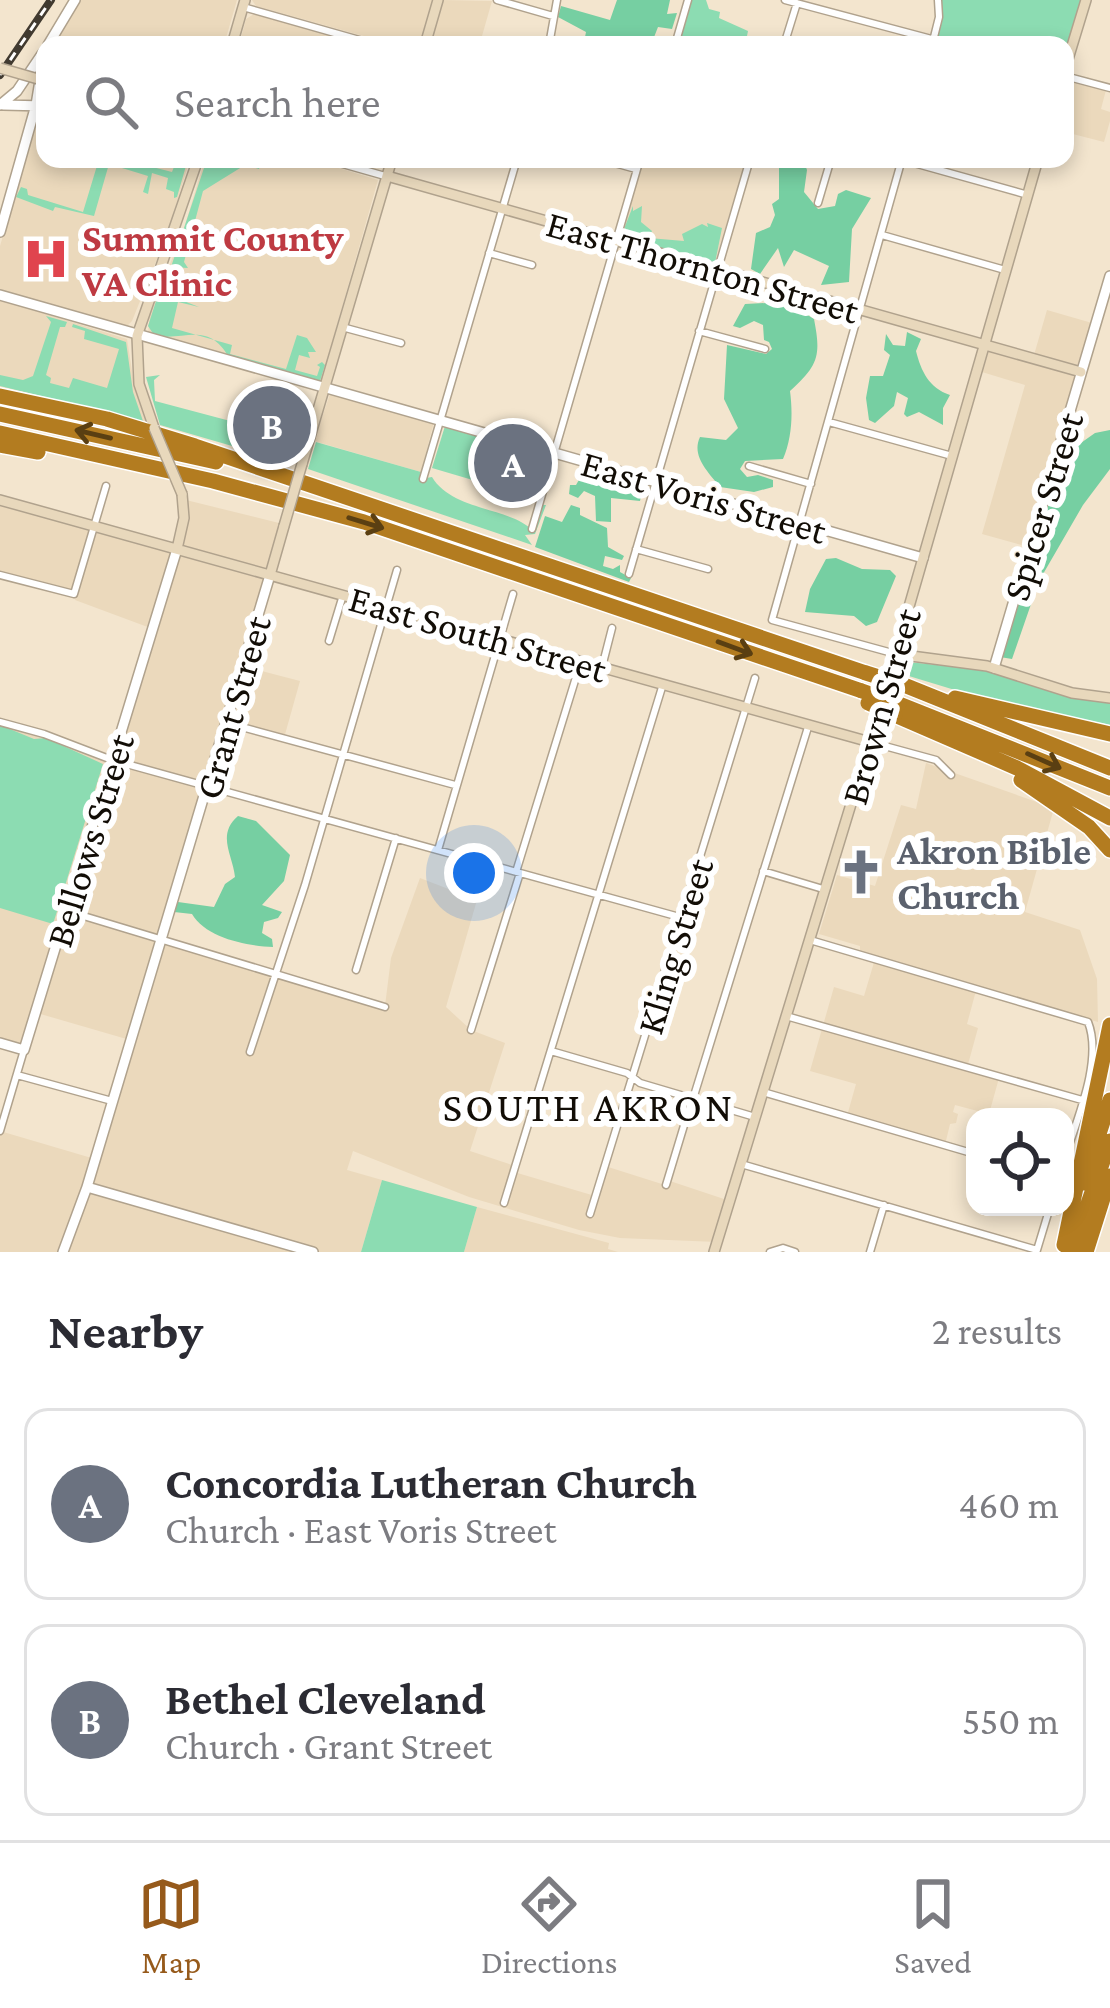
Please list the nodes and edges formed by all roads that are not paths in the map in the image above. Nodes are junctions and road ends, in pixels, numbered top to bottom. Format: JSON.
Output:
{"nodes":[{"id":1,"x":75,"y":0,"type":"edge"},
{"id":2,"x":438,"y":0,"type":"edge"},
{"id":3,"x":496,"y":0,"type":"edge"},
{"id":4,"x":557,"y":0,"type":"edge"},
{"id":5,"x":688,"y":0,"type":"edge"},
{"id":6,"x":785,"y":0,"type":"edge"},
{"id":7,"x":938,"y":0,"type":"edge"},
{"id":8,"x":1086,"y":0,"type":"edge"},
{"id":9,"x":798,"y":1,"type":"edge"},
{"id":10,"x":244,"y":3,"type":"edge"},
{"id":11,"x":553,"y":16,"type":"junction"},
{"id":12,"x":54,"y":36,"type":"edge"},
{"id":13,"x":235,"y":36,"type":"edge"},
{"id":14,"x":348,"y":36,"type":"edge"},
{"id":15,"x":428,"y":36,"type":"edge"},
{"id":16,"x":550,"y":36,"type":"edge"},
{"id":17,"x":678,"y":36,"type":"edge"},
{"id":18,"x":787,"y":36,"type":"edge"},
{"id":19,"x":913,"y":36,"type":"edge"},
{"id":20,"x":934,"y":36,"type":"edge"},
{"id":21,"x":1074,"y":41,"type":"edge"},
{"id":22,"x":36,"y":62,"type":"edge"},
{"id":23,"x":0,"y":68,"type":"edge"},
{"id":24,"x":1074,"y":75,"type":"edge"},
{"id":25,"x":36,"y":78,"type":"edge"},
{"id":26,"x":1110,"y":88,"type":"edge"},
{"id":27,"x":3,"y":102,"type":"edge"},
{"id":28,"x":36,"y":107,"type":"edge"},
{"id":29,"x":36,"y":117,"type":"edge"},
{"id":30,"x":195,"y":168,"type":"edge"},
{"id":31,"x":358,"y":168,"type":"edge"},
{"id":32,"x":389,"y":168,"type":"edge"},
{"id":33,"x":514,"y":168,"type":"edge"},
{"id":34,"x":629,"y":168,"type":"edge"},
{"id":35,"x":747,"y":168,"type":"edge"},
{"id":36,"x":828,"y":168,"type":"edge"},
{"id":37,"x":899,"y":168,"type":"edge"},
{"id":38,"x":933,"y":168,"type":"edge"},
{"id":39,"x":1036,"y":168,"type":"edge"},
{"id":40,"x":636,"y":170,"type":"joint"},
{"id":41,"x":387,"y":176,"type":"junction"},
{"id":42,"x":1028,"y":195,"type":"junction"},
{"id":43,"x":818,"y":203,"type":"dead end"},
{"id":44,"x":502,"y":210,"type":"junction"},
{"id":45,"x":0,"y":232,"type":"edge"},
{"id":46,"x":882,"y":235,"type":"junction"},
{"id":47,"x":616,"y":242,"type":"junction"},
{"id":48,"x":490,"y":253,"type":"junction"},
{"id":49,"x":532,"y":265,"type":"dead end"},
{"id":50,"x":717,"y":270,"type":"junction"},
{"id":51,"x":1007,"y":270,"type":"junction"},
{"id":52,"x":1110,"y":276,"type":"edge"},
{"id":53,"x":0,"y":296,"type":"edge"},
{"id":54,"x":862,"y":311,"type":"junction"},
{"id":55,"x":342,"y":327,"type":"junction"},
{"id":56,"x":699,"y":331,"type":"junction"},
{"id":57,"x":137,"y":336,"type":"junction"},
{"id":58,"x":401,"y":344,"type":"dead end"},
{"id":59,"x":985,"y":345,"type":"junction"},
{"id":60,"x":765,"y":349,"type":"dead end"},
{"id":61,"x":1081,"y":372,"type":"junction"},
{"id":62,"x":324,"y":389,"type":"junction"},
{"id":63,"x":0,"y":394,"type":"edge"},
{"id":64,"x":0,"y":414,"type":"edge"},
{"id":65,"x":440,"y":422,"type":"junction"},
{"id":66,"x":830,"y":422,"type":"junction"},
{"id":67,"x":8,"y":435,"type":"edge"},
{"id":68,"x":0,"y":445,"type":"edge"},
{"id":69,"x":554,"y":454,"type":"junction"},
{"id":70,"x":952,"y":456,"type":"junction"},
{"id":71,"x":749,"y":466,"type":"dead end"},
{"id":72,"x":289,"y":478,"type":"junction"},
{"id":73,"x":423,"y":479,"type":"dead end"},
{"id":74,"x":213,"y":481,"type":"junction"},
{"id":75,"x":656,"y":482,"type":"junction"},
{"id":76,"x":811,"y":484,"type":"junction"},
{"id":77,"x":106,"y":486,"type":"dead end"},
{"id":78,"x":0,"y":500,"type":"edge"},
{"id":79,"x":800,"y":523,"type":"junction"},
{"id":80,"x":96,"y":526,"type":"junction"},
{"id":81,"x":532,"y":529,"type":"dead end"},
{"id":82,"x":177,"y":549,"type":"junction"},
{"id":83,"x":636,"y":549,"type":"junction"},
{"id":84,"x":922,"y":558,"type":"junction"},
{"id":85,"x":708,"y":569,"type":"dead end"},
{"id":86,"x":397,"y":570,"type":"dead end"},
{"id":87,"x":628,"y":574,"type":"dead end"},
{"id":88,"x":0,"y":575,"type":"edge"},
{"id":89,"x":270,"y":575,"type":"junction"},
{"id":90,"x":513,"y":594,"type":"dead end"},
{"id":91,"x":343,"y":595,"type":"junction"},
{"id":92,"x":386,"y":607,"type":"junction"},
{"id":93,"x":612,"y":628,"type":"dead end"},
{"id":94,"x":500,"y":638,"type":"junction"},
{"id":95,"x":329,"y":641,"type":"dead end"},
{"id":96,"x":896,"y":654,"type":"junction"},
{"id":97,"x":581,"y":661,"type":"junction"},
{"id":98,"x":602,"y":667,"type":"junction"},
{"id":99,"x":994,"y":668,"type":"junction"},
{"id":100,"x":754,"y":678,"type":"dead end"},
{"id":101,"x":663,"y":684,"type":"junction"},
{"id":102,"x":904,"y":685,"type":"junction"},
{"id":103,"x":1110,"y":698,"type":"edge"},
{"id":104,"x":746,"y":707,"type":"junction"},
{"id":105,"x":897,"y":709,"type":"junction"},
{"id":106,"x":0,"y":722,"type":"edge"},
{"id":107,"x":227,"y":722,"type":"junction"},
{"id":108,"x":809,"y":724,"type":"junction"},
{"id":109,"x":1107,"y":732,"type":"edge"},
{"id":110,"x":958,"y":741,"type":"junction"},
{"id":111,"x":870,"y":742,"type":"junction"},
{"id":112,"x":343,"y":755,"type":"junction"},
{"id":113,"x":112,"y":760,"type":"junction"},
{"id":114,"x":1110,"y":768,"type":"edge"},
{"id":115,"x":951,"y":775,"type":"dead end"},
{"id":116,"x":208,"y":786,"type":"junction"},
{"id":117,"x":457,"y":786,"type":"junction"},
{"id":118,"x":1110,"y":788,"type":"edge"},
{"id":119,"x":1110,"y":818,"type":"edge"},
{"id":120,"x":324,"y":819,"type":"junction"},
{"id":121,"x":396,"y":838,"type":"junction"},
{"id":122,"x":437,"y":850,"type":"junction"},
{"id":123,"x":1110,"y":850,"type":"edge"},
{"id":124,"x":763,"y":871,"type":"junction"},
{"id":125,"x":518,"y":872,"type":"junction"},
{"id":126,"x":825,"y":890,"type":"junction"},
{"id":127,"x":598,"y":895,"type":"junction"},
{"id":128,"x":67,"y":911,"type":"junction"},
{"id":129,"x":683,"y":918,"type":"junction"},
{"id":130,"x":163,"y":939,"type":"junction"},
{"id":131,"x":810,"y":940,"type":"junction"},
{"id":132,"x":356,"y":970,"type":"dead end"},
{"id":133,"x":277,"y":973,"type":"junction"},
{"id":134,"x":385,"y":1007,"type":"dead end"},
{"id":135,"x":786,"y":1016,"type":"junction"},
{"id":136,"x":1110,"y":1024,"type":"edge"},
{"id":137,"x":471,"y":1030,"type":"dead end"},
{"id":138,"x":0,"y":1043,"type":"edge"},
{"id":139,"x":24,"y":1050,"type":"junction"},
{"id":140,"x":551,"y":1051,"type":"junction"},
{"id":141,"x":250,"y":1052,"type":"dead end"},
{"id":142,"x":17,"y":1075,"type":"junction"},
{"id":143,"x":633,"y":1078,"type":"junction"},
{"id":144,"x":763,"y":1092,"type":"junction"},
{"id":145,"x":692,"y":1099,"type":"junction"},
{"id":146,"x":1082,"y":1100,"type":"junction"},
{"id":147,"x":1110,"y":1100,"type":"edge"},
{"id":148,"x":112,"y":1101,"type":"junction"},
{"id":149,"x":755,"y":1117,"type":"junction"},
{"id":150,"x":1074,"y":1127,"type":"edge"},
{"id":151,"x":0,"y":1131,"type":"edge"},
{"id":152,"x":1110,"y":1141,"type":"edge"},
{"id":153,"x":966,"y":1151,"type":"edge"},
{"id":154,"x":741,"y":1164,"type":"junction"},
{"id":155,"x":1110,"y":1176,"type":"edge"},
{"id":156,"x":666,"y":1185,"type":"dead end"},
{"id":157,"x":87,"y":1187,"type":"junction"},
{"id":158,"x":1110,"y":1195,"type":"edge"},
{"id":159,"x":504,"y":1203,"type":"dead end"},
{"id":160,"x":884,"y":1205,"type":"junction"},
{"id":161,"x":590,"y":1214,"type":"dead end"},
{"id":162,"x":1047,"y":1216,"type":"edge"},
{"id":163,"x":1074,"y":1249,"type":"edge"},
{"id":164,"x":792,"y":1251,"type":"edge"},
{"id":165,"x":1037,"y":1251,"type":"edge"},
{"id":166,"x":64,"y":1252,"type":"edge"},
{"id":167,"x":313,"y":1252,"type":"edge"},
{"id":168,"x":714,"y":1252,"type":"edge"},
{"id":169,"x":770,"y":1252,"type":"edge"},
{"id":170,"x":870,"y":1252,"type":"edge"}],
"edges":[{"from":1,"to":12,"type":"street"},
{"from":2,"to":15,"type":"main road"},
{"from":3,"to":11,"type":"street"},
{"from":4,"to":11,"type":"street"},
{"from":5,"to":17,"type":"street"},
{"from":6,"to":9,"type":"street"},
{"from":7,"to":20,"type":"street"},
{"from":8,"to":21,"type":"main road"},
{"from":9,"to":18,"type":"street"},
{"from":9,"to":19,"type":"street"},
{"from":10,"to":13,"type":"main road"},
{"from":10,"to":14,"type":"street"},
{"from":11,"to":16,"type":"street"},
{"from":22,"to":27,"type":"street"},
{"from":23,"to":25,"type":"main road","bridge":true},
{"from":24,"to":26,"type":"street"},
{"from":27,"to":28,"type":"street"},
{"from":29,"to":45,"type":"street"},
{"from":30,"to":57,"type":"main road"},
{"from":31,"to":41,"type":"street","name":"East Thornton Street"},
{"from":32,"to":41,"type":"main road","name":"Grant Street"},
{"from":33,"to":44,"type":"street"},
{"from":34,"to":40,"type":"street"},
{"from":35,"to":50,"type":"street"},
{"from":36,"to":43,"type":"street"},
{"from":37,"to":46,"type":"street"},
{"from":38,"to":42,"type":"street"},
{"from":39,"to":42,"type":"main road","name":"Brown Street"},
{"from":40,"to":47,"type":"street"},
{"from":41,"to":44,"type":"main road","name":"East Thornton Street"},
{"from":41,"to":55,"type":"main road","name":"Grant Street"},
{"from":42,"to":51,"type":"main road","name":"Brown Street"},
{"from":44,"to":47,"type":"main road","name":"East Thornton Street"},
{"from":44,"to":48,"type":"street"},
{"from":46,"to":51,"type":"street"},
{"from":46,"to":54,"type":"street"},
{"from":47,"to":50,"type":"main road","name":"East Thornton Street"},
{"from":47,"to":69,"type":"street"},
{"from":48,"to":49,"type":"street"},
{"from":48,"to":65,"type":"street"},
{"from":50,"to":54,"type":"main road","name":"East Thornton Street"},
{"from":50,"to":56,"type":"street"},
{"from":51,"to":59,"type":"main road","name":"Brown Street"},
{"from":52,"to":61,"type":"street","name":"Spicer Street"},
{"from":53,"to":57,"type":"street","name":"East Voris Street"},
{"from":54,"to":59,"type":"main road","name":"East Thornton Street"},
{"from":54,"to":66,"type":"street"},
{"from":55,"to":58,"type":"street"},
{"from":55,"to":62,"type":"main road","name":"Grant Street"},
{"from":56,"to":60,"type":"street"},
{"from":56,"to":75,"type":"street"},
{"from":57,"to":62,"type":"street","name":"East Voris Street"},
{"from":57,"to":82,"type":"main road","bridge":true},
{"from":59,"to":61,"type":"main road","name":"East Thornton Street"},
{"from":59,"to":70,"type":"main road","name":"Brown Street"},
{"from":61,"to":99,"type":"street","name":"Spicer Street"},
{"from":62,"to":65,"type":"street","name":"East Voris Street"},
{"from":62,"to":89,"type":"main road","name":"Grant Street","bridge":true},
{"from":63,"to":72,"type":"highway"},
{"from":72,"to":64,"type":"highway","one_way":true},
{"from":65,"to":69,"type":"street","name":"East Voris Street"},
{"from":65,"to":73,"type":"street"},
{"from":66,"to":70,"type":"street"},
{"from":66,"to":76,"type":"street"},
{"from":67,"to":74,"type":"highway"},
{"from":68,"to":74,"type":"highway"},
{"from":69,"to":75,"type":"street","name":"East Voris Street"},
{"from":69,"to":81,"type":"street"},
{"from":70,"to":84,"type":"main road","name":"Brown Street"},
{"from":71,"to":76,"type":"street"},
{"from":72,"to":102,"type":"highway","bridge":true},
{"from":74,"to":105,"type":"highway","one_way":true,"bridge":true},
{"from":75,"to":79,"type":"street","name":"East Voris Street"},
{"from":75,"to":83,"type":"street"},
{"from":76,"to":79,"type":"street"},
{"from":77,"to":80,"type":"street"},
{"from":78,"to":80,"type":"main road","name":"East South Street"},
{"from":79,"to":84,"type":"street","name":"East Voris Street"},
{"from":79,"to":96,"type":"street"},
{"from":80,"to":82,"type":"main road","name":"East South Street"},
{"from":80,"to":88,"type":"street"},
{"from":82,"to":89,"type":"main road","name":"East South Street"},
{"from":82,"to":113,"type":"street","name":"Bellows Street"},
{"from":83,"to":85,"type":"street"},
{"from":83,"to":87,"type":"street"},
{"from":84,"to":96,"type":"main road","name":"Brown Street"},
{"from":86,"to":92,"type":"street"},
{"from":89,"to":91,"type":"main road","name":"East South Street"},
{"from":89,"to":107,"type":"street","name":"Grant Street"},
{"from":90,"to":94,"type":"street"},
{"from":91,"to":92,"type":"main road","name":"East South Street"},
{"from":91,"to":95,"type":"street"},
{"from":92,"to":94,"type":"main road","name":"East South Street"},
{"from":92,"to":112,"type":"street"},
{"from":93,"to":98,"type":"street"},
{"from":94,"to":97,"type":"main road","name":"East South Street"},
{"from":94,"to":117,"type":"street"},
{"from":96,"to":99,"type":"main road"},
{"from":96,"to":111,"type":"main road","name":"Brown Street"},
{"from":97,"to":98,"type":"main road","name":"East South Street"},
{"from":97,"to":125,"type":"street"},
{"from":98,"to":101,"type":"main road","name":"East South Street"},
{"from":99,"to":103,"type":"main road"},
{"from":100,"to":104,"type":"street","name":"Kling Street"},
{"from":101,"to":104,"type":"main road","name":"East South Street"},
{"from":101,"to":127,"type":"street"},
{"from":102,"to":109,"type":"highway"},
{"from":102,"to":114,"type":"highway"},
{"from":104,"to":108,"type":"main road","name":"East South Street"},
{"from":104,"to":129,"type":"street","name":"Kling Street"},
{"from":105,"to":110,"type":"highway"},
{"from":105,"to":118,"type":"highway","one_way":true},
{"from":106,"to":113,"type":"street"},
{"from":107,"to":112,"type":"street"},
{"from":107,"to":116,"type":"street","name":"Grant Street"},
{"from":108,"to":111,"type":"main road","name":"East South Street"},
{"from":108,"to":124,"type":"street"},
{"from":110,"to":119,"type":"highway"},
{"from":110,"to":123,"type":"highway"},
{"from":111,"to":115,"type":"street","name":"East South Street"},
{"from":111,"to":126,"type":"main road","name":"Brown Street"},
{"from":112,"to":117,"type":"street"},
{"from":112,"to":120,"type":"street"},
{"from":113,"to":116,"type":"street"},
{"from":113,"to":128,"type":"street","name":"Bellows Street"},
{"from":116,"to":120,"type":"street"},
{"from":116,"to":130,"type":"street","name":"Grant Street"},
{"from":117,"to":122,"type":"street"},
{"from":120,"to":121,"type":"street"},
{"from":120,"to":133,"type":"street"},
{"from":121,"to":122,"type":"street"},
{"from":121,"to":132,"type":"street"},
{"from":122,"to":125,"type":"street"},
{"from":124,"to":126,"type":"street"},
{"from":124,"to":145,"type":"street"},
{"from":125,"to":127,"type":"street"},
{"from":125,"to":137,"type":"street"},
{"from":126,"to":131,"type":"main road","name":"Brown Street"},
{"from":127,"to":129,"type":"street"},
{"from":127,"to":140,"type":"street"},
{"from":128,"to":130,"type":"street"},
{"from":128,"to":139,"type":"street","name":"Bellows Street"},
{"from":129,"to":143,"type":"street","name":"Kling Street"},
{"from":130,"to":133,"type":"street"},
{"from":130,"to":148,"type":"street","name":"Grant Street"},
{"from":131,"to":135,"type":"main road","name":"Brown Street"},
{"from":131,"to":146,"type":"street"},
{"from":133,"to":134,"type":"street"},
{"from":133,"to":141,"type":"street"},
{"from":135,"to":144,"type":"main road","name":"Brown Street"},
{"from":135,"to":146,"type":"street"},
{"from":136,"to":163,"type":"highway"},
{"from":138,"to":139,"type":"street"},
{"from":139,"to":142,"type":"street","name":"Bellows Street"},
{"from":140,"to":143,"type":"street"},
{"from":140,"to":159,"type":"street"},
{"from":142,"to":148,"type":"street"},
{"from":142,"to":151,"type":"street","name":"Bellows Street"},
{"from":143,"to":145,"type":"street"},
{"from":143,"to":161,"type":"street","name":"Kling Street"},
{"from":144,"to":149,"type":"main road","name":"Brown Street"},
{"from":144,"to":153,"type":"street"},
{"from":145,"to":149,"type":"street"},
{"from":145,"to":156,"type":"street"},
{"from":146,"to":150,"type":"street"},
{"from":147,"to":163,"type":"highway"},
{"from":148,"to":157,"type":"street","name":"Grant Street"},
{"from":149,"to":154,"type":"main road","name":"Brown Street"},
{"from":152,"to":163,"type":"highway"},
{"from":154,"to":160,"type":"street"},
{"from":154,"to":168,"type":"main road","name":"Brown Street"},
{"from":155,"to":163,"type":"highway"},
{"from":157,"to":166,"type":"street","name":"Grant Street"},
{"from":157,"to":167,"type":"street"},
{"from":158,"to":163,"type":"highway"},
{"from":160,"to":165,"type":"street"},
{"from":160,"to":170,"type":"street"},
{"from":162,"to":165,"type":"street"},
{"from":164,"to":169,"type":"street"}]}
